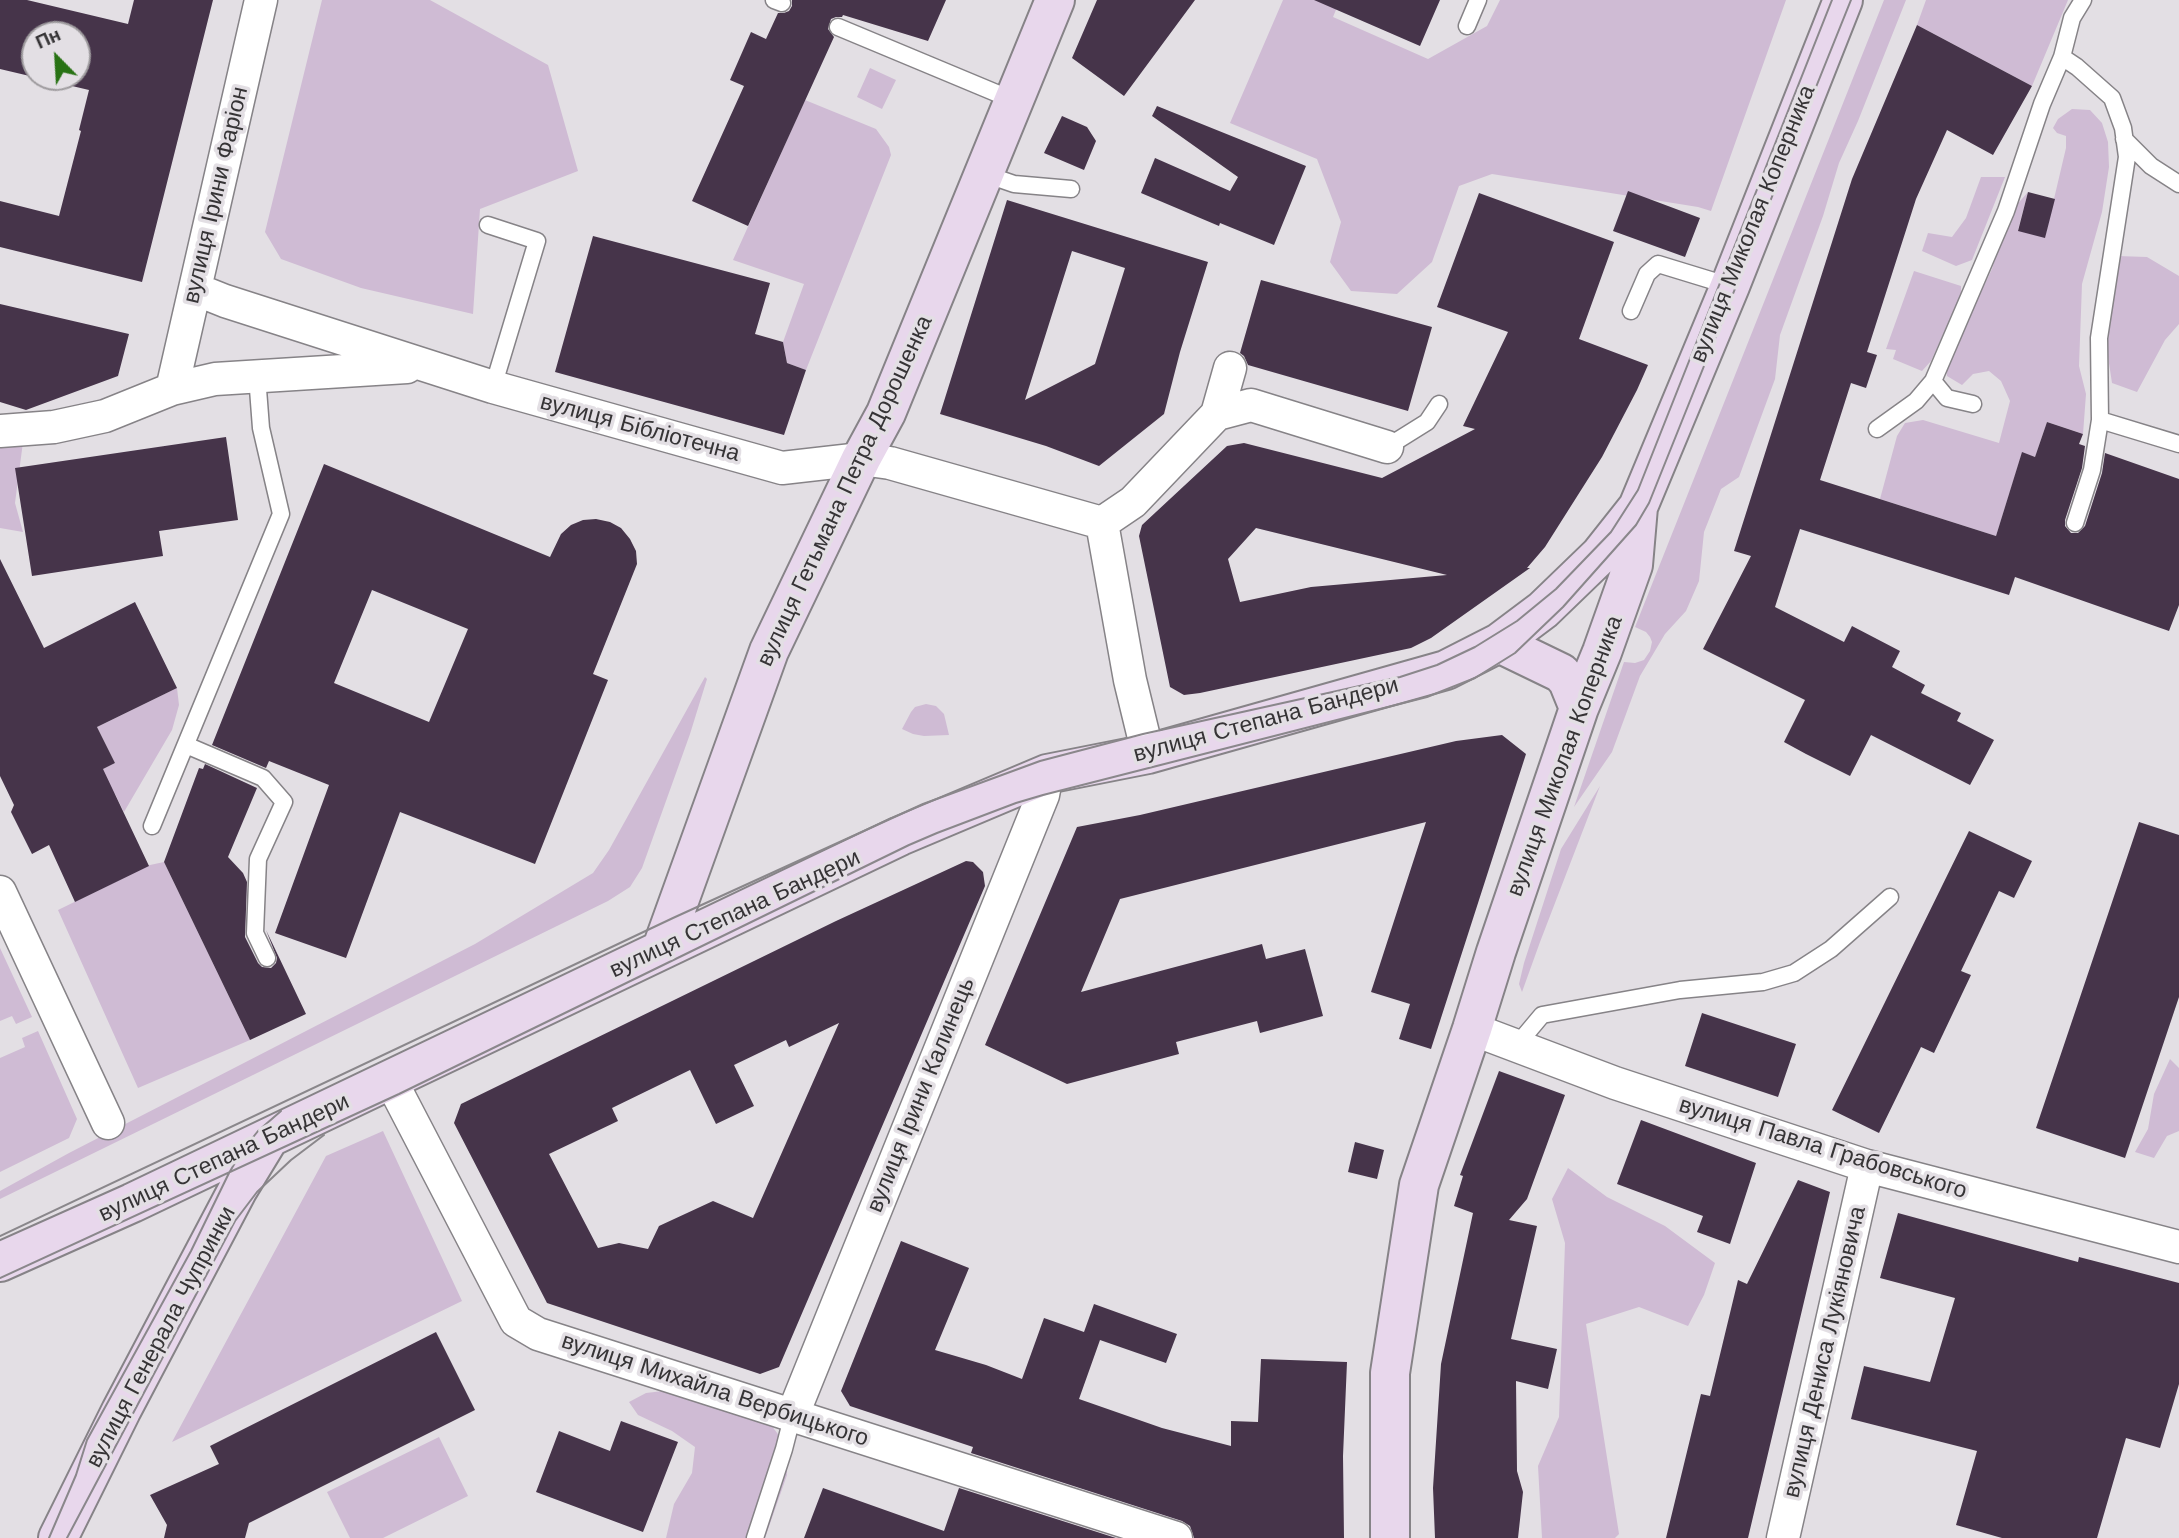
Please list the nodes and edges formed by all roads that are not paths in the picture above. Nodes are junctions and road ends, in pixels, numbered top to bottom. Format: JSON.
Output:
{"nodes":[{"id":1,"x":261,"y":0,"type":"edge"},
{"id":2,"x":1055,"y":0,"type":"edge"},
{"id":3,"x":1478,"y":0,"type":"edge"},
{"id":4,"x":1843,"y":0,"type":"edge"},
{"id":5,"x":2083,"y":0,"type":"edge"},
{"id":6,"x":1467,"y":26,"type":"dead end"},
{"id":7,"x":838,"y":27,"type":"dead end"},
{"id":8,"x":2062,"y":57,"type":"junction"},
{"id":9,"x":1013,"y":100,"type":"junction"},
{"id":10,"x":2124,"y":139,"type":"junction"},
{"id":11,"x":985,"y":174,"type":"junction"},
{"id":12,"x":2179,"y":184,"type":"edge"},
{"id":13,"x":1071,"y":189,"type":"dead end"},
{"id":14,"x":488,"y":225,"type":"dead end"},
{"id":15,"x":1730,"y":286,"type":"junction"},
{"id":16,"x":195,"y":289,"type":"junction"},
{"id":17,"x":1631,"y":311,"type":"dead end"},
{"id":18,"x":422,"y":365,"type":"junction"},
{"id":19,"x":1230,"y":368,"type":"dead end"},
{"id":20,"x":257,"y":376,"type":"junction"},
{"id":21,"x":1933,"y":382,"type":"junction"},
{"id":22,"x":493,"y":387,"type":"junction"},
{"id":23,"x":172,"y":389,"type":"junction"},
{"id":24,"x":1439,"y":404,"type":"dead end"},
{"id":25,"x":1973,"y":404,"type":"dead end"},
{"id":26,"x":1217,"y":414,"type":"junction"},
{"id":27,"x":2101,"y":420,"type":"junction"},
{"id":28,"x":1877,"y":429,"type":"dead end"},
{"id":29,"x":0,"y":431,"type":"edge"},
{"id":30,"x":2179,"y":443,"type":"edge"},
{"id":31,"x":1387,"y":447,"type":"joint"},
{"id":32,"x":861,"y":459,"type":"junction"},
{"id":33,"x":1638,"y":507,"type":"junction"},
{"id":34,"x":1102,"y":523,"type":"junction"},
{"id":35,"x":2075,"y":523,"type":"dead end"},
{"id":36,"x":1499,"y":643,"type":"junction"},
{"id":37,"x":1579,"y":708,"type":"junction"},
{"id":38,"x":186,"y":746,"type":"junction"},
{"id":39,"x":1148,"y":754,"type":"junction"},
{"id":40,"x":1047,"y":775,"type":"junction"},
{"id":41,"x":152,"y":827,"type":"dead end"},
{"id":42,"x":0,"y":892,"type":"edge"},
{"id":43,"x":1890,"y":897,"type":"dead end"},
{"id":44,"x":662,"y":948,"type":"junction"},
{"id":45,"x":267,"y":958,"type":"dead end"},
{"id":46,"x":1472,"y":1029,"type":"junction"},
{"id":47,"x":1516,"y":1046,"type":"junction"},
{"id":48,"x":390,"y":1079,"type":"junction"},
{"id":49,"x":108,"y":1123,"type":"dead end"},
{"id":50,"x":269,"y":1138,"type":"junction"},
{"id":51,"x":1867,"y":1166,"type":"junction"},
{"id":52,"x":2179,"y":1247,"type":"edge"},
{"id":53,"x":0,"y":1262,"type":"edge"},
{"id":54,"x":793,"y":1414,"type":"junction"},
{"id":55,"x":58,"y":1538,"type":"edge"},
{"id":56,"x":755,"y":1538,"type":"edge"},
{"id":57,"x":1176,"y":1538,"type":"edge"},
{"id":58,"x":1390,"y":1538,"type":"edge"},
{"id":59,"x":1783,"y":1538,"type":"edge"}],
"edges":[{"from":1,"to":16,"type":"street","name":"вулиця Ірини Фаріон"},
{"from":2,"to":9,"type":"main road","name":"вулиця Гетьмана Петра Дорошенка"},
{"from":3,"to":6,"type":"lane"},
{"from":4,"to":15,"type":"main road","name":"вулиця Миколая Коперника"},
{"from":5,"to":8,"type":"lane"},
{"from":7,"to":9,"type":"lane"},
{"from":8,"to":10,"type":"lane"},
{"from":8,"to":21,"type":"lane"},
{"from":9,"to":11,"type":"main road","name":"вулиця Гетьмана Петра Дорошенка"},
{"from":10,"to":12,"type":"lane"},
{"from":10,"to":27,"type":"lane"},
{"from":11,"to":13,"type":"lane"},
{"from":11,"to":32,"type":"main road","name":"вулиця Гетьмана Петра Дорошенка"},
{"from":14,"to":22,"type":"lane"},
{"from":15,"to":17,"type":"lane"},
{"from":15,"to":33,"type":"main road","name":"вулиця Миколая Коперника"},
{"from":16,"to":18,"type":"street","name":"вулиця Бібліотечна"},
{"from":16,"to":23,"type":"street","name":"вулиця Ірини Фаріон"},
{"from":18,"to":20,"type":"street","name":"вулиця Бібліотечна"},
{"from":18,"to":22,"type":"street","name":"вулиця Бібліотечна"},
{"from":19,"to":26,"type":"street"},
{"from":20,"to":23,"type":"street","name":"вулиця Бібліотечна"},
{"from":20,"to":38,"type":"lane"},
{"from":21,"to":25,"type":"lane"},
{"from":21,"to":28,"type":"lane"},
{"from":22,"to":32,"type":"street","name":"вулиця Бібліотечна"},
{"from":23,"to":29,"type":"street","name":"вулиця Бібліотечна"},
{"from":24,"to":31,"type":"lane"},
{"from":26,"to":31,"type":"street"},
{"from":26,"to":34,"type":"street"},
{"from":27,"to":30,"type":"lane"},
{"from":27,"to":35,"type":"lane"},
{"from":32,"to":34,"type":"street","name":"вулиця Бібліотечна"},
{"from":32,"to":44,"type":"main road","name":"вулиця Гетьмана Петра Дорошенка"},
{"from":33,"to":36,"type":"main road","name":"вулиця Степана Бандери"},
{"from":33,"to":37,"type":"main road","name":"вулиця Миколая Коперника"},
{"from":34,"to":39,"type":"street"},
{"from":36,"to":37,"type":"main road"},
{"from":36,"to":39,"type":"main road","name":"вулиця Степана Бандери"},
{"from":37,"to":46,"type":"main road","name":"вулиця Миколая Коперника"},
{"from":38,"to":41,"type":"lane"},
{"from":38,"to":45,"type":"lane"},
{"from":39,"to":40,"type":"main road","name":"вулиця Степана Бандери"},
{"from":40,"to":44,"type":"main road","name":"вулиця Степана Бандери"},
{"from":40,"to":54,"type":"street","name":"вулиця Ірини Калинець"},
{"from":42,"to":49,"type":"street"},
{"from":43,"to":47,"type":"lane"},
{"from":44,"to":48,"type":"main road","name":"вулиця Степана Бандери"},
{"from":46,"to":47,"type":"street","name":"вулиця Павла Грабовського"},
{"from":46,"to":58,"type":"main road","name":"вулиця Миколая Коперника"},
{"from":47,"to":51,"type":"street","name":"вулиця Павла Грабовського"},
{"from":48,"to":50,"type":"main road","name":"вулиця Степана Бандери"},
{"from":48,"to":54,"type":"street","name":"вулиця Михайла Вербицького"},
{"from":50,"to":53,"type":"main road","name":"вулиця Степана Бандери"},
{"from":50,"to":55,"type":"main road","name":"вулиця Генерала Чупринки"},
{"from":51,"to":52,"type":"street","name":"вулиця Павла Грабовського"},
{"from":51,"to":59,"type":"street","name":"вулиця Дениса Лукіяновича"},
{"from":54,"to":56,"type":"lane"},
{"from":54,"to":57,"type":"street","name":"вулиця Михайла Вербицького"}]}
